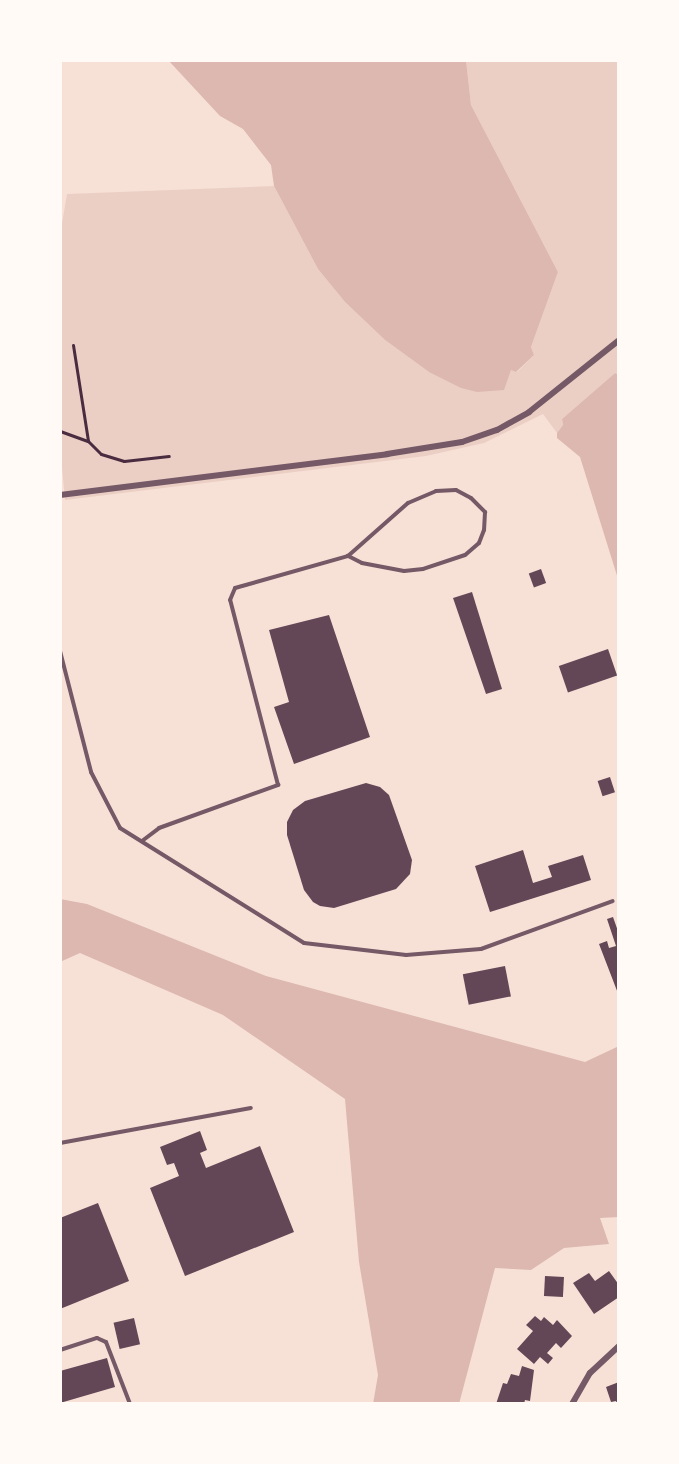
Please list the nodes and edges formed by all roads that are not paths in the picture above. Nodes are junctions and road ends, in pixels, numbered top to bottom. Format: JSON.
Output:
{"nodes":[{"id":1,"x":618,"y":341,"type":"edge"},
{"id":2,"x":60,"y":495,"type":"edge"},
{"id":3,"x":348,"y":556,"type":"junction"},
{"id":4,"x":60,"y":651,"type":"edge"},
{"id":5,"x":142,"y":841,"type":"junction"},
{"id":6,"x":613,"y":901,"type":"dead end"},
{"id":7,"x":251,"y":1108,"type":"dead end"},
{"id":8,"x":60,"y":1143,"type":"edge"},
{"id":9,"x":619,"y":1346,"type":"edge"},
{"id":10,"x":60,"y":1350,"type":"edge"},
{"id":11,"x":130,"y":1404,"type":"edge"},
{"id":12,"x":572,"y":1404,"type":"edge"}],
"edges":[{"from":1,"to":2,"type":"street"},
{"from":3,"to":3,"type":"lane"},
{"from":3,"to":5,"type":"lane"},
{"from":4,"to":5,"type":"lane"},
{"from":5,"to":6,"type":"lane"},
{"from":7,"to":8,"type":"lane"},
{"from":9,"to":12,"type":"street"},
{"from":10,"to":11,"type":"lane"}]}
